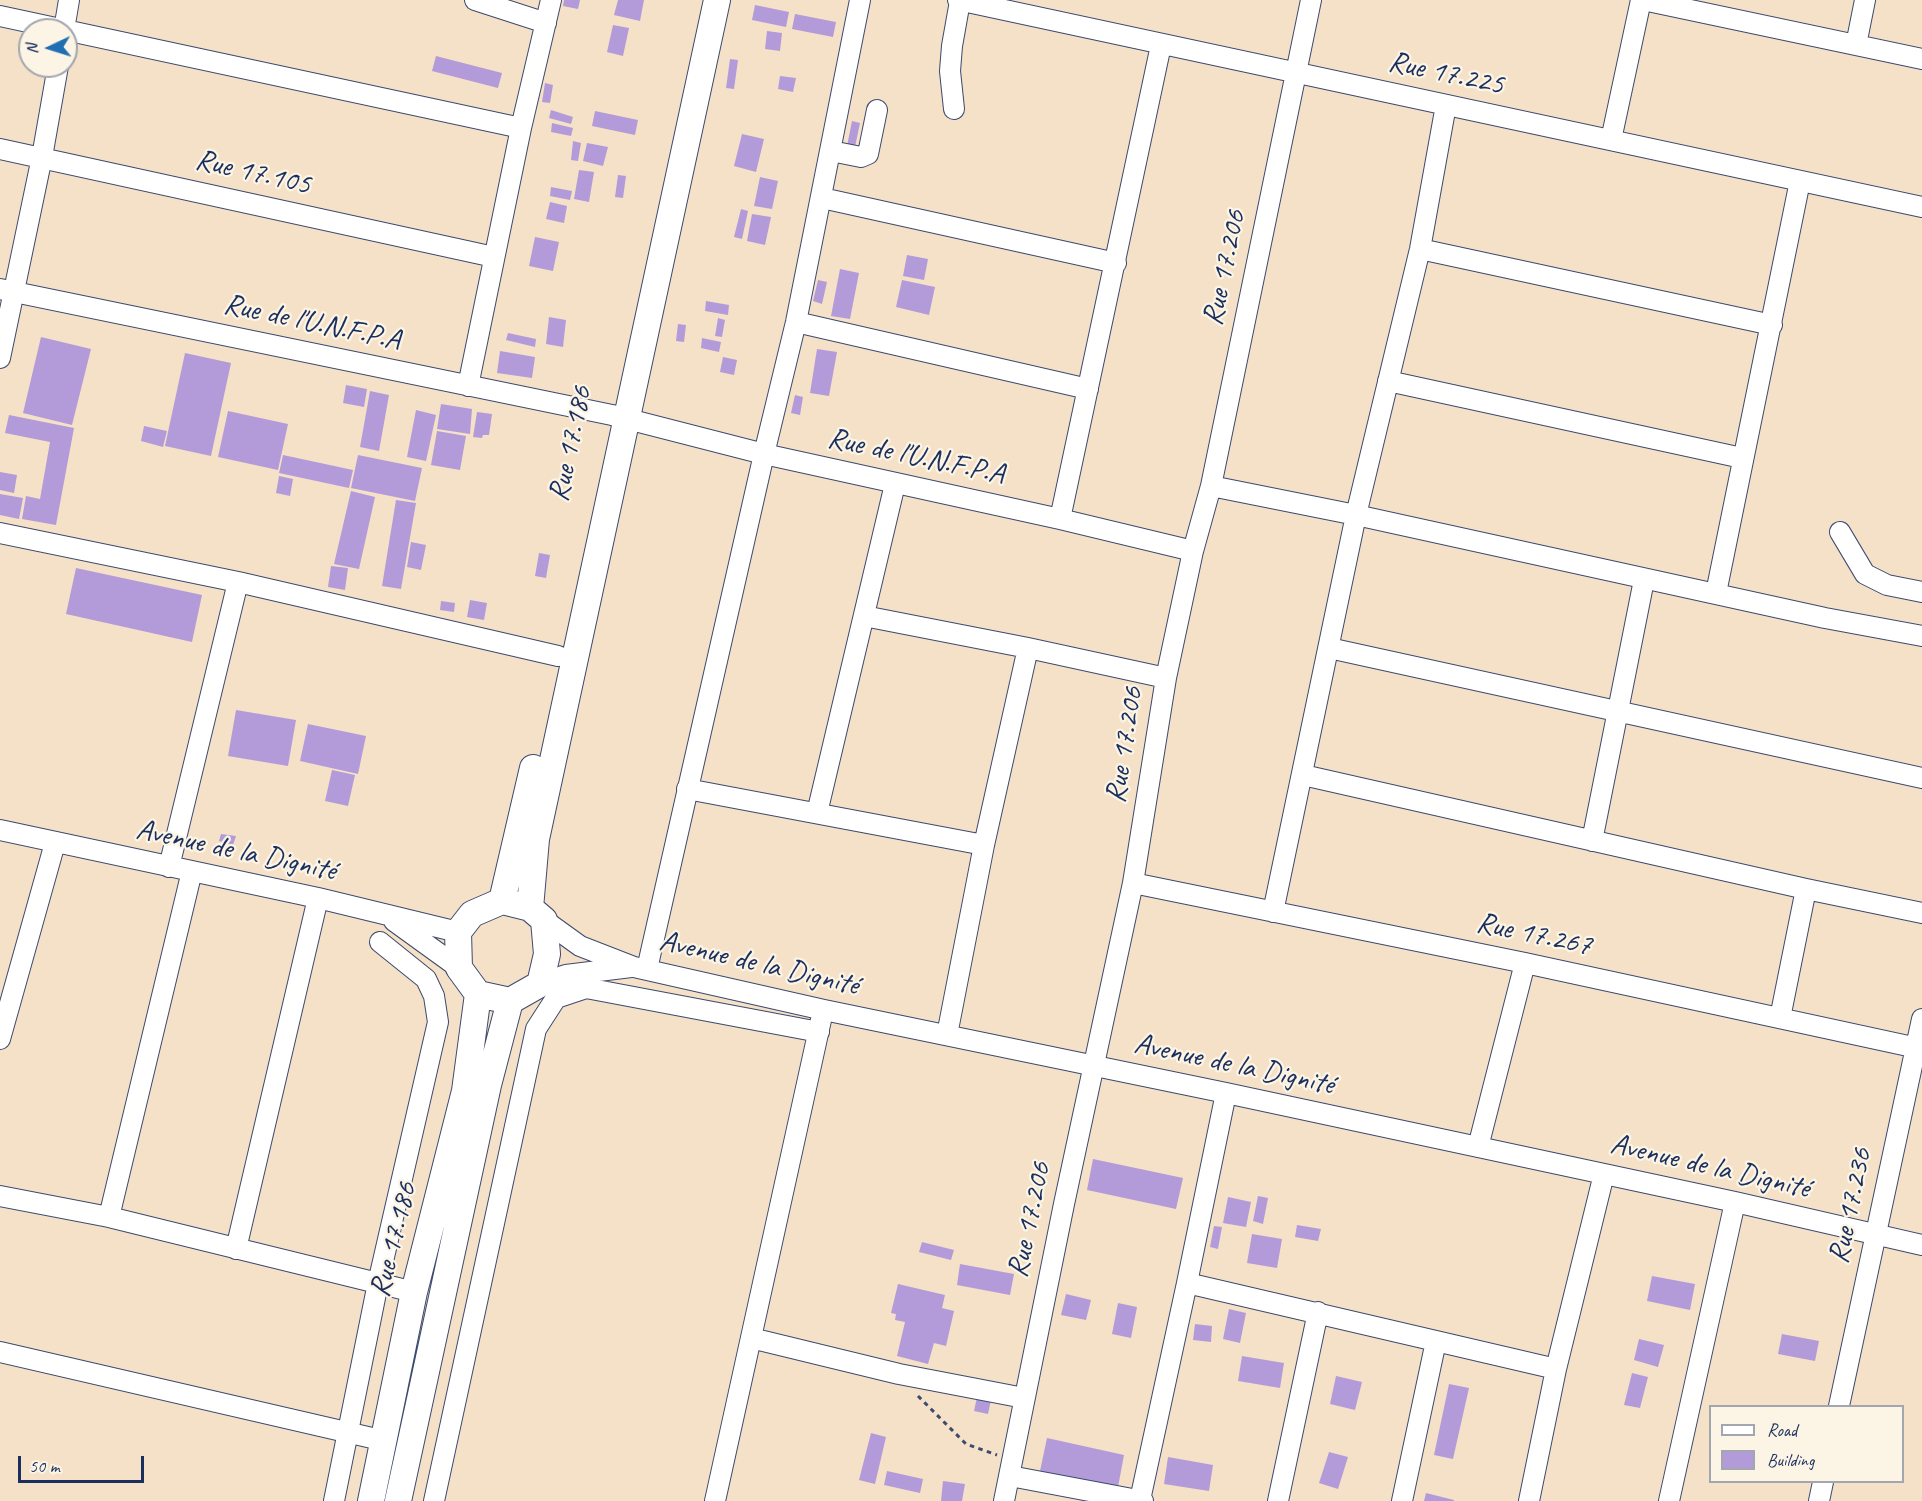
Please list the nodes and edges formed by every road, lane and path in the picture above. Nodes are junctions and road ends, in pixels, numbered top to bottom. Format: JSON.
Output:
{"nodes":[{"id":1,"x":69,"y":0,"type":"edge"},
{"id":2,"x":475,"y":0,"type":"edge"},
{"id":3,"x":551,"y":0,"type":"edge"},
{"id":4,"x":700,"y":0,"type":"edge"},
{"id":5,"x":717,"y":0,"type":"edge"},
{"id":6,"x":860,"y":0,"type":"edge"},
{"id":7,"x":959,"y":0,"type":"edge"},
{"id":8,"x":1311,"y":0,"type":"edge"},
{"id":9,"x":1642,"y":0,"type":"edge"},
{"id":10,"x":1865,"y":0,"type":"edge"},
{"id":11,"x":0,"y":16,"type":"edge"},
{"id":12,"x":66,"y":18,"type":"edge"},
{"id":13,"x":18,"y":20,"type":"edge"},
{"id":14,"x":546,"y":23,"type":"junction"},
{"id":15,"x":78,"y":33,"type":"edge"},
{"id":16,"x":1161,"y":45,"type":"junction"},
{"id":17,"x":1856,"y":45,"type":"junction"},
{"id":18,"x":1922,"y":59,"type":"edge"},
{"id":19,"x":1296,"y":72,"type":"junction"},
{"id":20,"x":56,"y":78,"type":"edge"},
{"id":21,"x":1446,"y":105,"type":"junction"},
{"id":22,"x":954,"y":109,"type":"dead end"},
{"id":23,"x":877,"y":110,"type":"dead end"},
{"id":24,"x":521,"y":128,"type":"junction"},
{"id":25,"x":1611,"y":140,"type":"junction"},
{"id":26,"x":0,"y":149,"type":"edge"},
{"id":27,"x":831,"y":151,"type":"junction"},
{"id":28,"x":42,"y":157,"type":"junction"},
{"id":29,"x":1800,"y":181,"type":"junction"},
{"id":30,"x":822,"y":198,"type":"junction"},
{"id":31,"x":1922,"y":207,"type":"edge"},
{"id":32,"x":1419,"y":249,"type":"junction"},
{"id":33,"x":494,"y":257,"type":"junction"},
{"id":34,"x":1116,"y":263,"type":"junction"},
{"id":35,"x":7,"y":290,"type":"edge"},
{"id":36,"x":796,"y":322,"type":"junction"},
{"id":37,"x":1772,"y":325,"type":"junction"},
{"id":38,"x":0,"y":358,"type":"edge"},
{"id":39,"x":1388,"y":381,"type":"junction"},
{"id":40,"x":468,"y":386,"type":"junction"},
{"id":41,"x":1088,"y":389,"type":"junction"},
{"id":42,"x":620,"y":417,"type":"junction"},
{"id":43,"x":764,"y":454,"type":"junction"},
{"id":44,"x":1742,"y":458,"type":"junction"},
{"id":45,"x":896,"y":484,"type":"junction"},
{"id":46,"x":1211,"y":486,"type":"junction"},
{"id":47,"x":1356,"y":515,"type":"junction"},
{"id":48,"x":1060,"y":519,"type":"junction"},
{"id":49,"x":1840,"y":532,"type":"dead end"},
{"id":50,"x":0,"y":533,"type":"edge"},
{"id":51,"x":1193,"y":551,"type":"junction"},
{"id":52,"x":1644,"y":580,"type":"junction"},
{"id":53,"x":238,"y":582,"type":"junction"},
{"id":54,"x":1922,"y":592,"type":"edge"},
{"id":55,"x":1716,"y":593,"type":"junction"},
{"id":56,"x":864,"y":616,"type":"junction"},
{"id":57,"x":1922,"y":636,"type":"edge"},
{"id":58,"x":1028,"y":648,"type":"junction"},
{"id":59,"x":1329,"y":648,"type":"junction"},
{"id":60,"x":558,"y":656,"type":"junction"},
{"id":61,"x":1166,"y":678,"type":"junction"},
{"id":62,"x":1619,"y":710,"type":"junction"},
{"id":63,"x":1303,"y":775,"type":"junction"},
{"id":64,"x":1922,"y":778,"type":"edge"},
{"id":65,"x":687,"y":789,"type":"junction"},
{"id":66,"x":817,"y":813,"type":"junction"},
{"id":67,"x":0,"y":830,"type":"edge"},
{"id":68,"x":1592,"y":841,"type":"junction"},
{"id":69,"x":55,"y":843,"type":"junction"},
{"id":70,"x":984,"y":845,"type":"junction"},
{"id":71,"x":170,"y":867,"type":"junction"},
{"id":72,"x":192,"y":871,"type":"junction"},
{"id":73,"x":1134,"y":883,"type":"junction"},
{"id":74,"x":1806,"y":889,"type":"junction"},
{"id":75,"x":318,"y":898,"type":"junction"},
{"id":76,"x":502,"y":901,"type":"junction"},
{"id":77,"x":1273,"y":912,"type":"junction"},
{"id":78,"x":1922,"y":913,"type":"edge"},
{"id":79,"x":385,"y":914,"type":"junction"},
{"id":80,"x":537,"y":914,"type":"junction"},
{"id":81,"x":458,"y":932,"type":"junction"},
{"id":82,"x":380,"y":942,"type":"dead end"},
{"id":83,"x":1525,"y":963,"type":"junction"},
{"id":84,"x":459,"y":968,"type":"junction"},
{"id":85,"x":640,"y":968,"type":"junction"},
{"id":86,"x":540,"y":984,"type":"junction"},
{"id":87,"x":478,"y":994,"type":"junction"},
{"id":88,"x":510,"y":1001,"type":"junction"},
{"id":89,"x":824,"y":1010,"type":"junction"},
{"id":90,"x":1780,"y":1017,"type":"junction"},
{"id":91,"x":1922,"y":1019,"type":"edge"},
{"id":92,"x":819,"y":1032,"type":"junction"},
{"id":93,"x":947,"y":1035,"type":"junction"},
{"id":94,"x":0,"y":1039,"type":"edge"},
{"id":95,"x":1919,"y":1049,"type":"edge"},
{"id":96,"x":1095,"y":1065,"type":"junction"},
{"id":97,"x":1226,"y":1093,"type":"junction"},
{"id":98,"x":1478,"y":1147,"type":"junction"},
{"id":99,"x":1604,"y":1174,"type":"junction"},
{"id":100,"x":0,"y":1196,"type":"edge"},
{"id":101,"x":1735,"y":1202,"type":"junction"},
{"id":102,"x":109,"y":1217,"type":"junction"},
{"id":103,"x":1875,"y":1235,"type":"junction"},
{"id":104,"x":1922,"y":1245,"type":"edge"},
{"id":105,"x":236,"y":1249,"type":"junction"},
{"id":106,"x":378,"y":1283,"type":"junction"},
{"id":107,"x":1187,"y":1283,"type":"junction"},
{"id":108,"x":414,"y":1292,"type":"junction"},
{"id":109,"x":1318,"y":1312,"type":"junction"},
{"id":110,"x":751,"y":1338,"type":"junction"},
{"id":111,"x":1436,"y":1341,"type":"junction"},
{"id":112,"x":0,"y":1352,"type":"edge"},
{"id":113,"x":1556,"y":1369,"type":"junction"},
{"id":114,"x":899,"y":1374,"type":"junction"},
{"id":115,"x":1024,"y":1398,"type":"junction"},
{"id":116,"x":1839,"y":1405,"type":"edge"},
{"id":117,"x":348,"y":1433,"type":"junction"},
{"id":118,"x":385,"y":1441,"type":"junction"},
{"id":119,"x":1011,"y":1468,"type":"junction"},
{"id":120,"x":1823,"y":1483,"type":"edge"},
{"id":121,"x":334,"y":1501,"type":"edge"},
{"id":122,"x":371,"y":1501,"type":"edge"},
{"id":123,"x":398,"y":1501,"type":"edge"},
{"id":124,"x":434,"y":1501,"type":"edge"},
{"id":125,"x":715,"y":1501,"type":"edge"},
{"id":126,"x":1004,"y":1501,"type":"edge"},
{"id":127,"x":1141,"y":1501,"type":"edge"},
{"id":128,"x":1278,"y":1501,"type":"edge"},
{"id":129,"x":1402,"y":1501,"type":"edge"},
{"id":130,"x":1529,"y":1501,"type":"edge"},
{"id":131,"x":1669,"y":1501,"type":"edge"},
{"id":132,"x":1819,"y":1501,"type":"edge"}],
"edges":[{"from":1,"to":12,"type":"street"},
{"from":2,"to":14,"type":"street"},
{"from":3,"to":14,"type":"street"},
{"from":4,"to":42,"type":"main road","name":"Rue 17.186"},
{"from":5,"to":42,"type":"main road"},
{"from":6,"to":27,"type":"street"},
{"from":7,"to":16,"type":"street","name":"Rue 17.225"},
{"from":7,"to":22,"type":"street"},
{"from":8,"to":19,"type":"street","name":"Rue 17.206"},
{"from":9,"to":17,"type":"street"},
{"from":9,"to":25,"type":"street"},
{"from":10,"to":17,"type":"street"},
{"from":11,"to":13,"type":"street"},
{"from":14,"to":24,"type":"street"},
{"from":15,"to":24,"type":"street"},
{"from":16,"to":19,"type":"street","name":"Rue 17.225"},
{"from":16,"to":34,"type":"street"},
{"from":17,"to":18,"type":"street"},
{"from":19,"to":21,"type":"street","name":"Rue 17.225"},
{"from":19,"to":46,"type":"street","name":"Rue 17.206"},
{"from":20,"to":28,"type":"street"},
{"from":21,"to":25,"type":"street","name":"Rue 17.225"},
{"from":21,"to":32,"type":"street"},
{"from":23,"to":27,"type":"street"},
{"from":24,"to":33,"type":"street"},
{"from":25,"to":29,"type":"street","name":"Rue 17.225"},
{"from":26,"to":28,"type":"street","name":"Rue 17.105"},
{"from":27,"to":30,"type":"street"},
{"from":28,"to":33,"type":"street","name":"Rue 17.105"},
{"from":28,"to":35,"type":"street"},
{"from":29,"to":31,"type":"street","name":"Rue 17.225"},
{"from":29,"to":37,"type":"street"},
{"from":30,"to":34,"type":"street"},
{"from":30,"to":36,"type":"street"},
{"from":32,"to":37,"type":"street"},
{"from":32,"to":39,"type":"street"},
{"from":33,"to":40,"type":"street"},
{"from":34,"to":41,"type":"street"},
{"from":35,"to":38,"type":"street"},
{"from":35,"to":40,"type":"street","name":"Rue de l'U.N.F.P.A"},
{"from":36,"to":41,"type":"street"},
{"from":36,"to":43,"type":"street"},
{"from":37,"to":44,"type":"street"},
{"from":39,"to":44,"type":"street"},
{"from":39,"to":47,"type":"street"},
{"from":40,"to":42,"type":"street","name":"Rue de l'U.N.F.P.A"},
{"from":41,"to":48,"type":"street"},
{"from":42,"to":43,"type":"street","name":"Rue de l'U.N.F.P.A"},
{"from":42,"to":60,"type":"main road","name":"Rue 17.186"},
{"from":42,"to":80,"type":"main road"},
{"from":43,"to":45,"type":"street","name":"Rue de l'U.N.F.P.A"},
{"from":43,"to":65,"type":"street"},
{"from":44,"to":55,"type":"street"},
{"from":45,"to":48,"type":"street","name":"Rue de l'U.N.F.P.A"},
{"from":45,"to":56,"type":"street"},
{"from":46,"to":47,"type":"street"},
{"from":46,"to":51,"type":"street","name":"Rue 17.206"},
{"from":47,"to":52,"type":"street"},
{"from":47,"to":59,"type":"street"},
{"from":48,"to":51,"type":"street","name":"Rue de l'U.N.F.P.A"},
{"from":49,"to":54,"type":"street"},
{"from":50,"to":53,"type":"street"},
{"from":51,"to":61,"type":"street","name":"Rue 17.206"},
{"from":52,"to":55,"type":"street"},
{"from":52,"to":62,"type":"street"},
{"from":53,"to":60,"type":"street"},
{"from":53,"to":71,"type":"street"},
{"from":55,"to":57,"type":"street"},
{"from":56,"to":58,"type":"street"},
{"from":56,"to":66,"type":"street"},
{"from":58,"to":61,"type":"street"},
{"from":58,"to":70,"type":"street"},
{"from":59,"to":62,"type":"street"},
{"from":59,"to":63,"type":"street"},
{"from":60,"to":76,"type":"main road","name":"Rue 17.186"},
{"from":61,"to":73,"type":"street","name":"Rue 17.206"},
{"from":62,"to":64,"type":"street"},
{"from":62,"to":68,"type":"street"},
{"from":63,"to":68,"type":"street"},
{"from":63,"to":77,"type":"street"},
{"from":65,"to":66,"type":"street"},
{"from":65,"to":85,"type":"street"},
{"from":66,"to":70,"type":"street"},
{"from":67,"to":69,"type":"street","name":"Avenue de la Dignité"},
{"from":68,"to":74,"type":"street"},
{"from":69,"to":71,"type":"street","name":"Avenue de la Dignité"},
{"from":69,"to":94,"type":"street"},
{"from":70,"to":93,"type":"street"},
{"from":71,"to":72,"type":"street","name":"Avenue de la Dignité"},
{"from":72,"to":75,"type":"street","name":"Avenue de la Dignité"},
{"from":72,"to":102,"type":"street"},
{"from":73,"to":77,"type":"street","name":"Rue 17.267"},
{"from":73,"to":96,"type":"street","name":"Rue 17.206"},
{"from":74,"to":78,"type":"street"},
{"from":74,"to":90,"type":"street"},
{"from":75,"to":79,"type":"street","name":"Avenue de la Dignité"},
{"from":75,"to":105,"type":"street"},
{"from":76,"to":80,"type":"main road"},
{"from":76,"to":81,"type":"main road"},
{"from":77,"to":83,"type":"street","name":"Rue 17.267"},
{"from":79,"to":81,"type":"street","name":"Avenue de la Dignité"},
{"from":79,"to":84,"type":"street"},
{"from":80,"to":85,"type":"street","name":"Avenue de la Dignité"},
{"from":80,"to":86,"type":"main road"},
{"from":81,"to":84,"type":"main road"},
{"from":82,"to":106,"type":"street"},
{"from":83,"to":90,"type":"street","name":"Rue 17.267"},
{"from":83,"to":98,"type":"street"},
{"from":84,"to":87,"type":"main road"},
{"from":85,"to":86,"type":"street"},
{"from":85,"to":89,"type":"street","name":"Avenue de la Dignité"},
{"from":86,"to":88,"type":"main road"},
{"from":87,"to":88,"type":"main road"},
{"from":87,"to":108,"type":"main road","name":"Rue 17.186"},
{"from":88,"to":123,"type":"main road"},
{"from":89,"to":92,"type":"street"},
{"from":89,"to":93,"type":"street","name":"Avenue de la Dignité"},
{"from":90,"to":95,"type":"street","name":"Rue 17.267"},
{"from":91,"to":95,"type":"street","name":"Rue 17.236"},
{"from":92,"to":110,"type":"street"},
{"from":92,"to":124,"type":"street"},
{"from":93,"to":96,"type":"street","name":"Avenue de la Dignité"},
{"from":95,"to":103,"type":"street","name":"Rue 17.236"},
{"from":96,"to":97,"type":"street","name":"Avenue de la Dignité"},
{"from":96,"to":115,"type":"street","name":"Rue 17.206"},
{"from":97,"to":98,"type":"street","name":"Avenue de la Dignité"},
{"from":97,"to":107,"type":"street"},
{"from":98,"to":99,"type":"street","name":"Avenue de la Dignité"},
{"from":99,"to":101,"type":"street","name":"Avenue de la Dignité"},
{"from":99,"to":113,"type":"street"},
{"from":100,"to":102,"type":"street"},
{"from":101,"to":103,"type":"street","name":"Avenue de la Dignité"},
{"from":101,"to":131,"type":"street"},
{"from":102,"to":105,"type":"street"},
{"from":103,"to":104,"type":"street","name":"Avenue de la Dignité"},
{"from":103,"to":116,"type":"street","name":"Rue 17.236"},
{"from":105,"to":106,"type":"street"},
{"from":106,"to":108,"type":"street"},
{"from":106,"to":117,"type":"street"},
{"from":107,"to":109,"type":"street"},
{"from":107,"to":127,"type":"street"},
{"from":108,"to":118,"type":"main road","name":"Rue 17.186"},
{"from":109,"to":111,"type":"street"},
{"from":109,"to":128,"type":"street"},
{"from":110,"to":114,"type":"street"},
{"from":110,"to":125,"type":"street"},
{"from":111,"to":113,"type":"street"},
{"from":111,"to":129,"type":"street"},
{"from":112,"to":117,"type":"street"},
{"from":113,"to":130,"type":"street"},
{"from":114,"to":115,"type":"street"},
{"from":114,"to":119,"type":"path"},
{"from":115,"to":119,"type":"street","name":"Rue 17.206"},
{"from":117,"to":118,"type":"street"},
{"from":117,"to":121,"type":"street"},
{"from":118,"to":122,"type":"main road","name":"Rue 17.186"},
{"from":119,"to":126,"type":"street","name":"Rue 17.206"},
{"from":119,"to":127,"type":"street"},
{"from":120,"to":132,"type":"street"}]}
